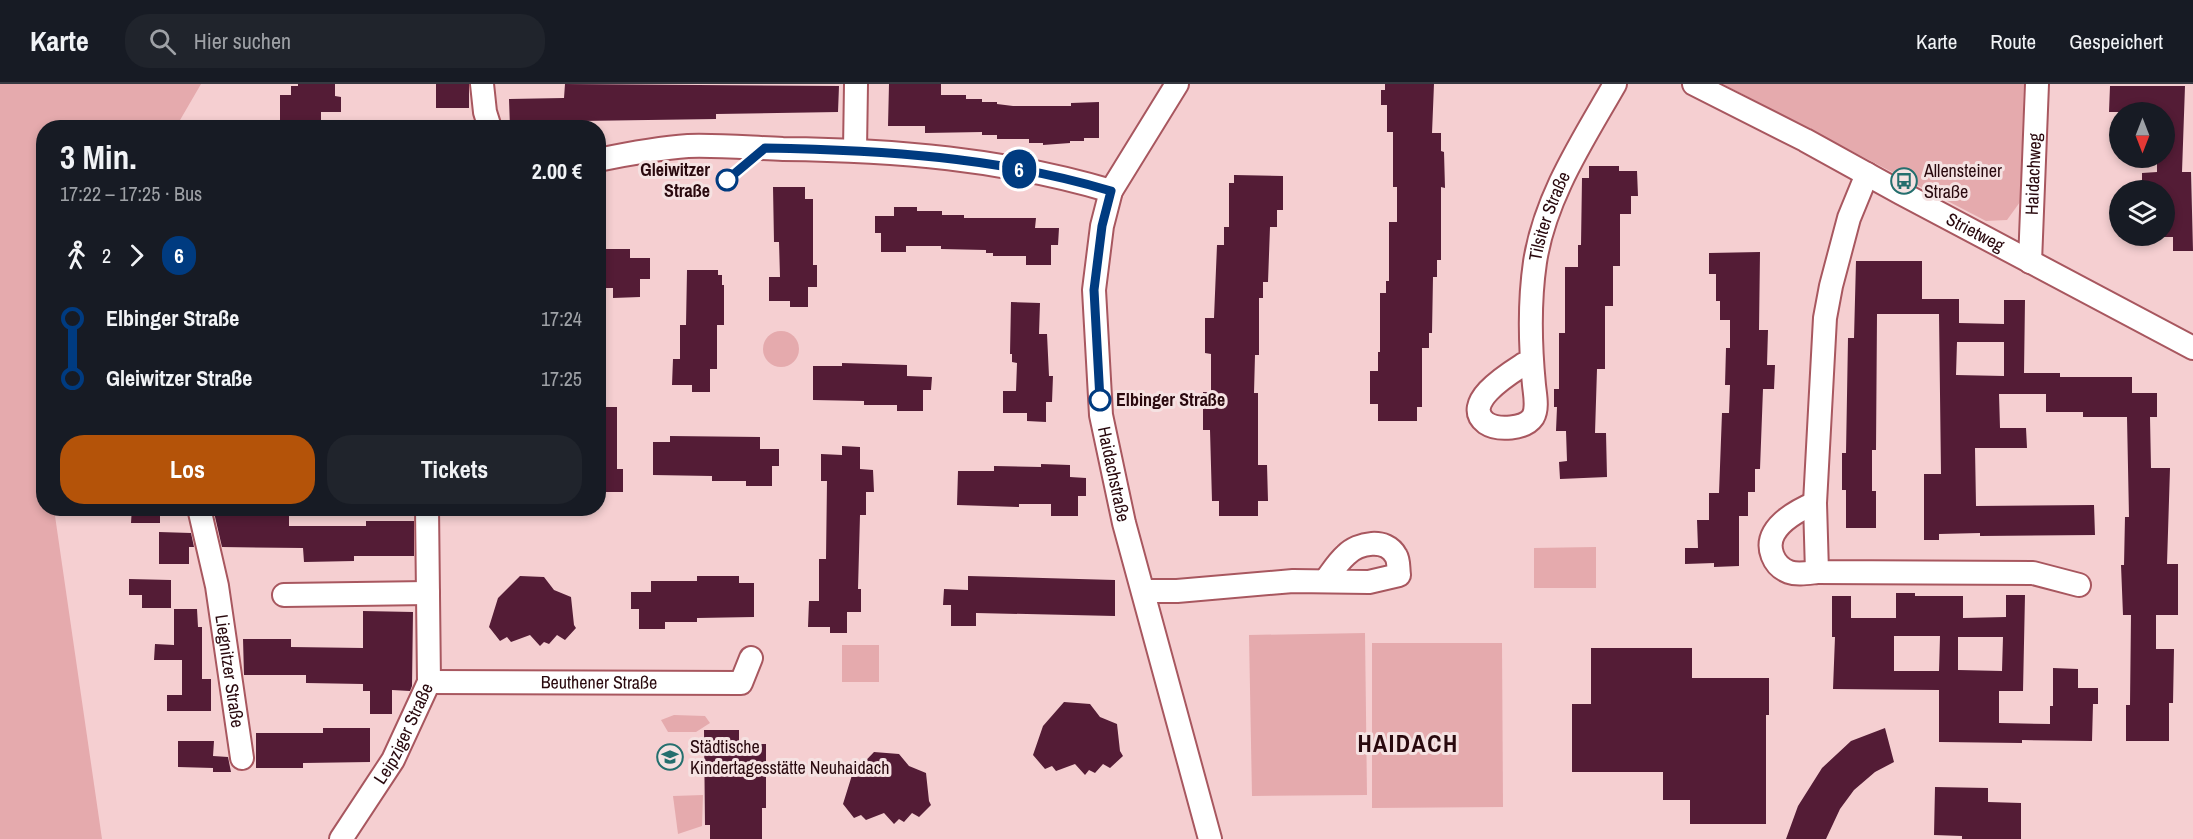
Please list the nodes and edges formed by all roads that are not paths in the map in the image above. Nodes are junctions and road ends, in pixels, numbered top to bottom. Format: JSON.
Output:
{"nodes":[{"id":1,"x":482,"y":84,"type":"edge"},
{"id":2,"x":856,"y":84,"type":"edge"},
{"id":3,"x":1177,"y":84,"type":"edge"},
{"id":4,"x":1616,"y":84,"type":"edge"},
{"id":5,"x":1694,"y":84,"type":"edge"},
{"id":6,"x":2037,"y":84,"type":"edge"},
{"id":7,"x":488,"y":120,"type":"edge"},
{"id":8,"x":855,"y":150,"type":"junction"},
{"id":9,"x":606,"y":158,"type":"edge"},
{"id":10,"x":1868,"y":174,"type":"junction"},
{"id":11,"x":1111,"y":191,"type":"junction"},
{"id":12,"x":2030,"y":262,"type":"junction"},
{"id":13,"x":2193,"y":348,"type":"edge"},
{"id":14,"x":1531,"y":362,"type":"dead end"},
{"id":15,"x":1815,"y":503,"type":"junction"},
{"id":16,"x":201,"y":516,"type":"edge"},
{"id":17,"x":427,"y":516,"type":"edge"},
{"id":18,"x":1817,"y":572,"type":"junction"},
{"id":19,"x":1324,"y":581,"type":"dead end"},
{"id":20,"x":2079,"y":585,"type":"dead end"},
{"id":21,"x":1143,"y":591,"type":"junction"},
{"id":22,"x":428,"y":593,"type":"junction"},
{"id":23,"x":284,"y":595,"type":"dead end"},
{"id":24,"x":751,"y":658,"type":"dead end"},
{"id":25,"x":429,"y":682,"type":"junction"},
{"id":26,"x":242,"y":758,"type":"dead end"},
{"id":27,"x":340,"y":839,"type":"edge"},
{"id":28,"x":1210,"y":839,"type":"edge"}],
"edges":[{"from":1,"to":7,"type":"street"},
{"from":2,"to":8,"type":"street"},
{"from":3,"to":11,"type":"street","name":"Haidachstraße"},
{"from":4,"to":14,"type":"street","name":"Tilsiter Straße"},
{"from":5,"to":10,"type":"street","name":"Strietweg"},
{"from":6,"to":12,"type":"street","name":"Haidachweg"},
{"from":8,"to":9,"type":"street"},
{"from":8,"to":11,"type":"street"},
{"from":10,"to":12,"type":"street","name":"Strietweg"},
{"from":10,"to":15,"type":"street"},
{"from":11,"to":21,"type":"street","name":"Haidachstraße"},
{"from":12,"to":13,"type":"street","name":"Strietweg"},
{"from":15,"to":18,"type":"street"},
{"from":15,"to":18,"type":"street"},
{"from":16,"to":26,"type":"street","name":"Liegnitzer Straße"},
{"from":17,"to":22,"type":"street","name":"Leipziger Straße"},
{"from":18,"to":20,"type":"street"},
{"from":19,"to":21,"type":"street"},
{"from":21,"to":28,"type":"street","name":"Haidachstraße"},
{"from":22,"to":23,"type":"street"},
{"from":22,"to":25,"type":"street","name":"Leipziger Straße"},
{"from":24,"to":25,"type":"street","name":"Beuthener Straße"},
{"from":25,"to":27,"type":"street","name":"Leipziger Straße"}]}
